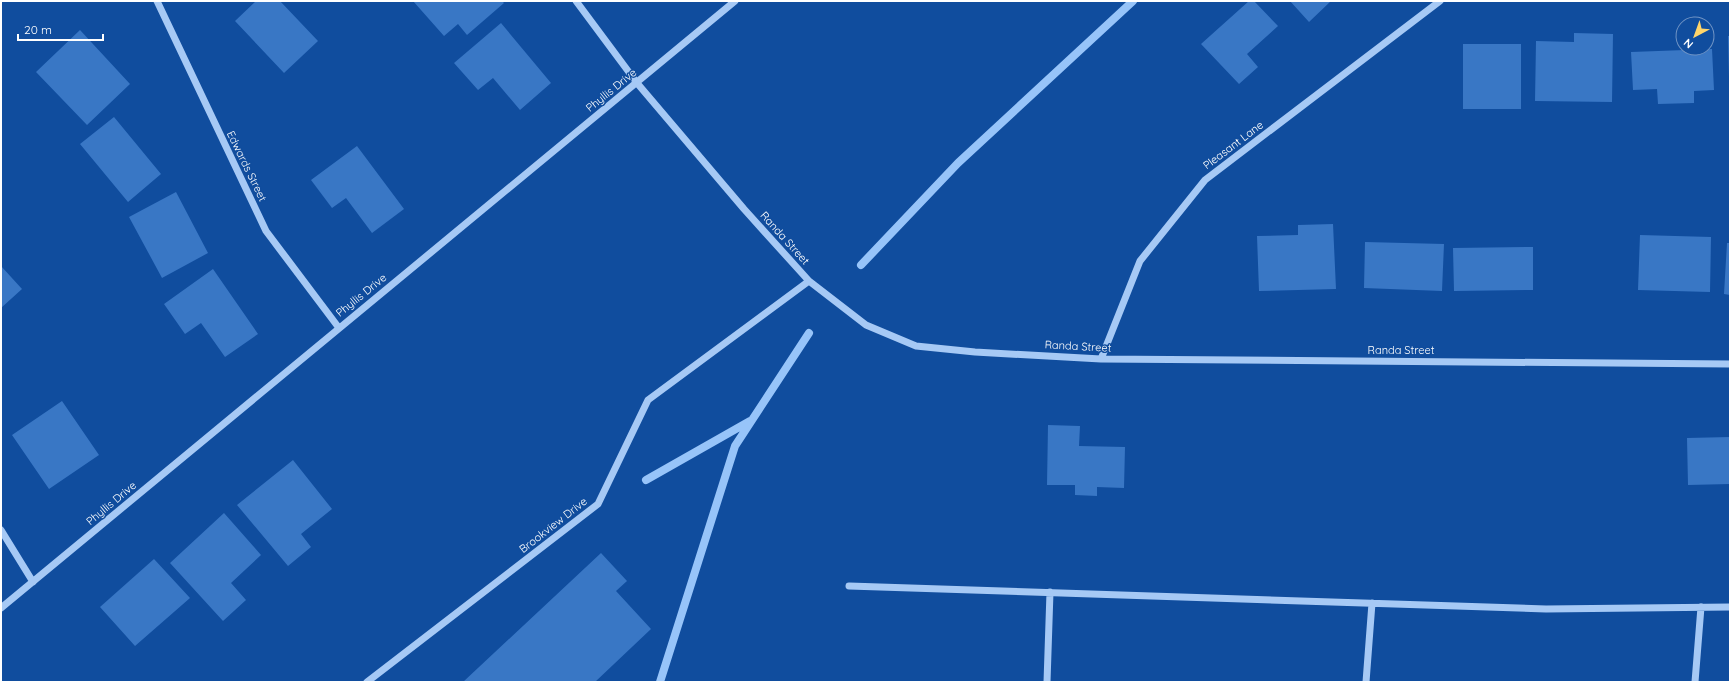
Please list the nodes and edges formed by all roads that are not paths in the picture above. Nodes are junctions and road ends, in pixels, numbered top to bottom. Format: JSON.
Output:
{"nodes":[{"id":1,"x":157,"y":1,"type":"edge"},
{"id":2,"x":576,"y":1,"type":"edge"},
{"id":3,"x":735,"y":1,"type":"edge"},
{"id":4,"x":1440,"y":1,"type":"edge"},
{"id":5,"x":637,"y":83,"type":"junction"},
{"id":6,"x":809,"y":281,"type":"junction"},
{"id":7,"x":338,"y":328,"type":"junction"},
{"id":8,"x":1102,"y":359,"type":"junction"},
{"id":9,"x":1730,"y":364,"type":"edge"},
{"id":10,"x":1,"y":530,"type":"edge"},
{"id":11,"x":33,"y":582,"type":"junction"},
{"id":12,"x":849,"y":586,"type":"dead end"},
{"id":13,"x":1050,"y":592,"type":"junction"},
{"id":14,"x":1372,"y":603,"type":"junction"},
{"id":15,"x":1730,"y":607,"type":"edge"},
{"id":16,"x":1,"y":608,"type":"edge"},
{"id":17,"x":1701,"y":608,"type":"junction"},
{"id":18,"x":366,"y":682,"type":"edge"},
{"id":19,"x":1047,"y":682,"type":"edge"},
{"id":20,"x":1366,"y":682,"type":"edge"},
{"id":21,"x":1695,"y":682,"type":"edge"}],
"edges":[{"from":1,"to":7,"type":"street","name":"Edwards Street"},
{"from":2,"to":5,"type":"street","name":"Randa Street"},
{"from":3,"to":5,"type":"street","name":"Phyllis Drive"},
{"from":4,"to":8,"type":"street","name":"Pleasant Lane"},
{"from":5,"to":6,"type":"street","name":"Randa Street"},
{"from":5,"to":7,"type":"street","name":"Phyllis Drive"},
{"from":6,"to":8,"type":"street","name":"Randa Street"},
{"from":6,"to":18,"type":"street","name":"Brookview Drive"},
{"from":7,"to":11,"type":"street","name":"Phyllis Drive"},
{"from":8,"to":9,"type":"street","name":"Randa Street"},
{"from":10,"to":11,"type":"street"},
{"from":11,"to":16,"type":"street","name":"Phyllis Drive"},
{"from":12,"to":13,"type":"street"},
{"from":13,"to":14,"type":"street"},
{"from":13,"to":19,"type":"street"},
{"from":14,"to":17,"type":"street"},
{"from":14,"to":20,"type":"street"},
{"from":15,"to":17,"type":"street"},
{"from":17,"to":21,"type":"street"}]}
